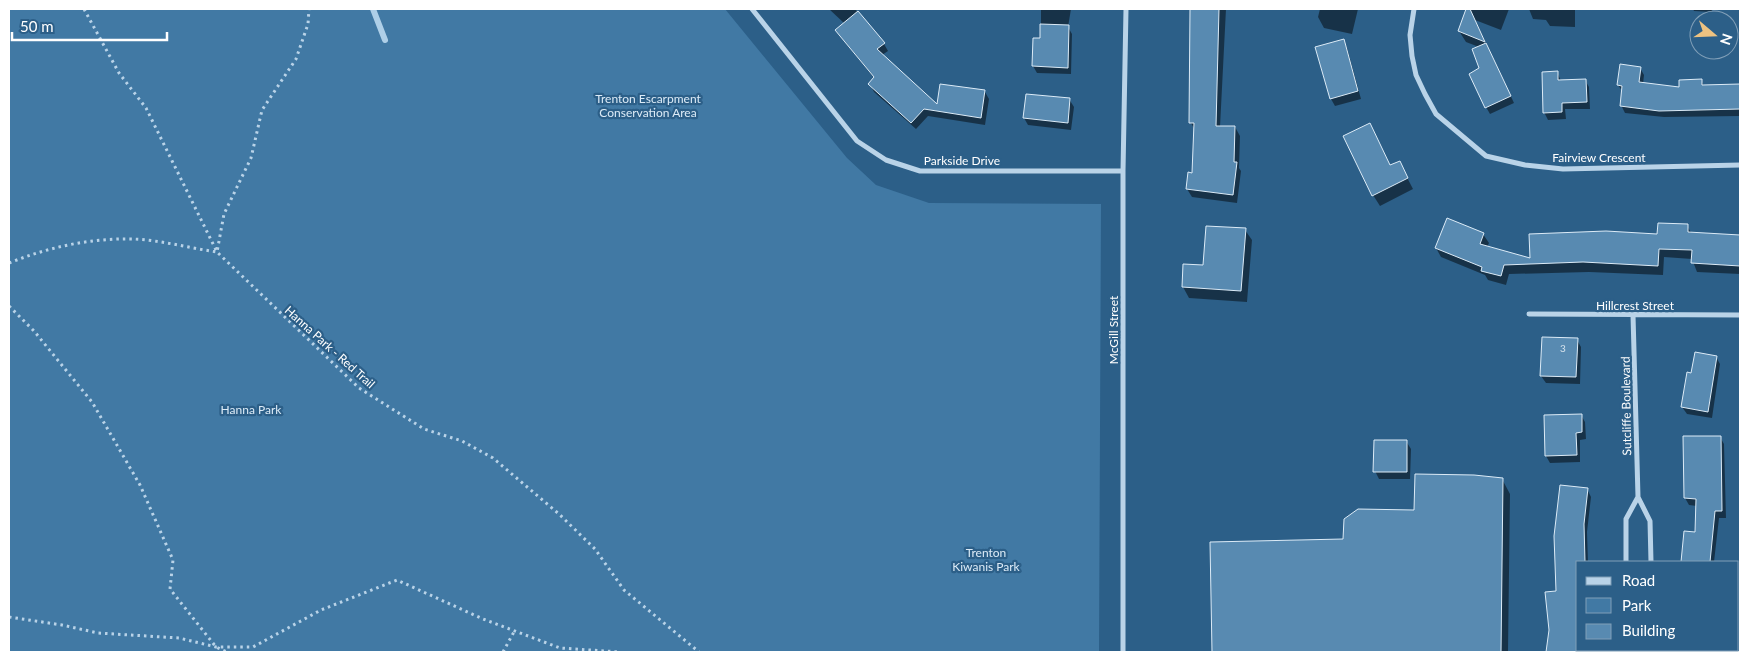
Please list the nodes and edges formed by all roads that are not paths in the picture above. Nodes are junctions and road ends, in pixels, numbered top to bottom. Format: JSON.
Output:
{"nodes":[{"id":1,"x":752,"y":9,"type":"edge"},
{"id":2,"x":1126,"y":9,"type":"edge"},
{"id":3,"x":1414,"y":9,"type":"edge"},
{"id":4,"x":1740,"y":165,"type":"edge"},
{"id":5,"x":1123,"y":170,"type":"junction"},
{"id":6,"x":1529,"y":314,"type":"dead end"},
{"id":7,"x":1633,"y":315,"type":"junction"},
{"id":8,"x":1740,"y":315,"type":"edge"},
{"id":9,"x":1638,"y":497,"type":"junction"},
{"id":10,"x":1626,"y":561,"type":"edge"},
{"id":11,"x":1651,"y":561,"type":"edge"},
{"id":12,"x":1123,"y":652,"type":"edge"}],
"edges":[{"from":1,"to":5,"type":"street","name":"Parkside Drive"},
{"from":2,"to":5,"type":"street","name":"McGill Street"},
{"from":3,"to":4,"type":"street","name":"Fairview Crescent"},
{"from":5,"to":12,"type":"street","name":"McGill Street"},
{"from":6,"to":7,"type":"street","name":"Hillcrest Street"},
{"from":7,"to":8,"type":"street","name":"Hillcrest Street"},
{"from":7,"to":9,"type":"street","name":"Sutcliffe Boulevard"},
{"from":9,"to":10,"type":"street"},
{"from":9,"to":11,"type":"street","name":"Sutcliffe Boulevard"}]}
